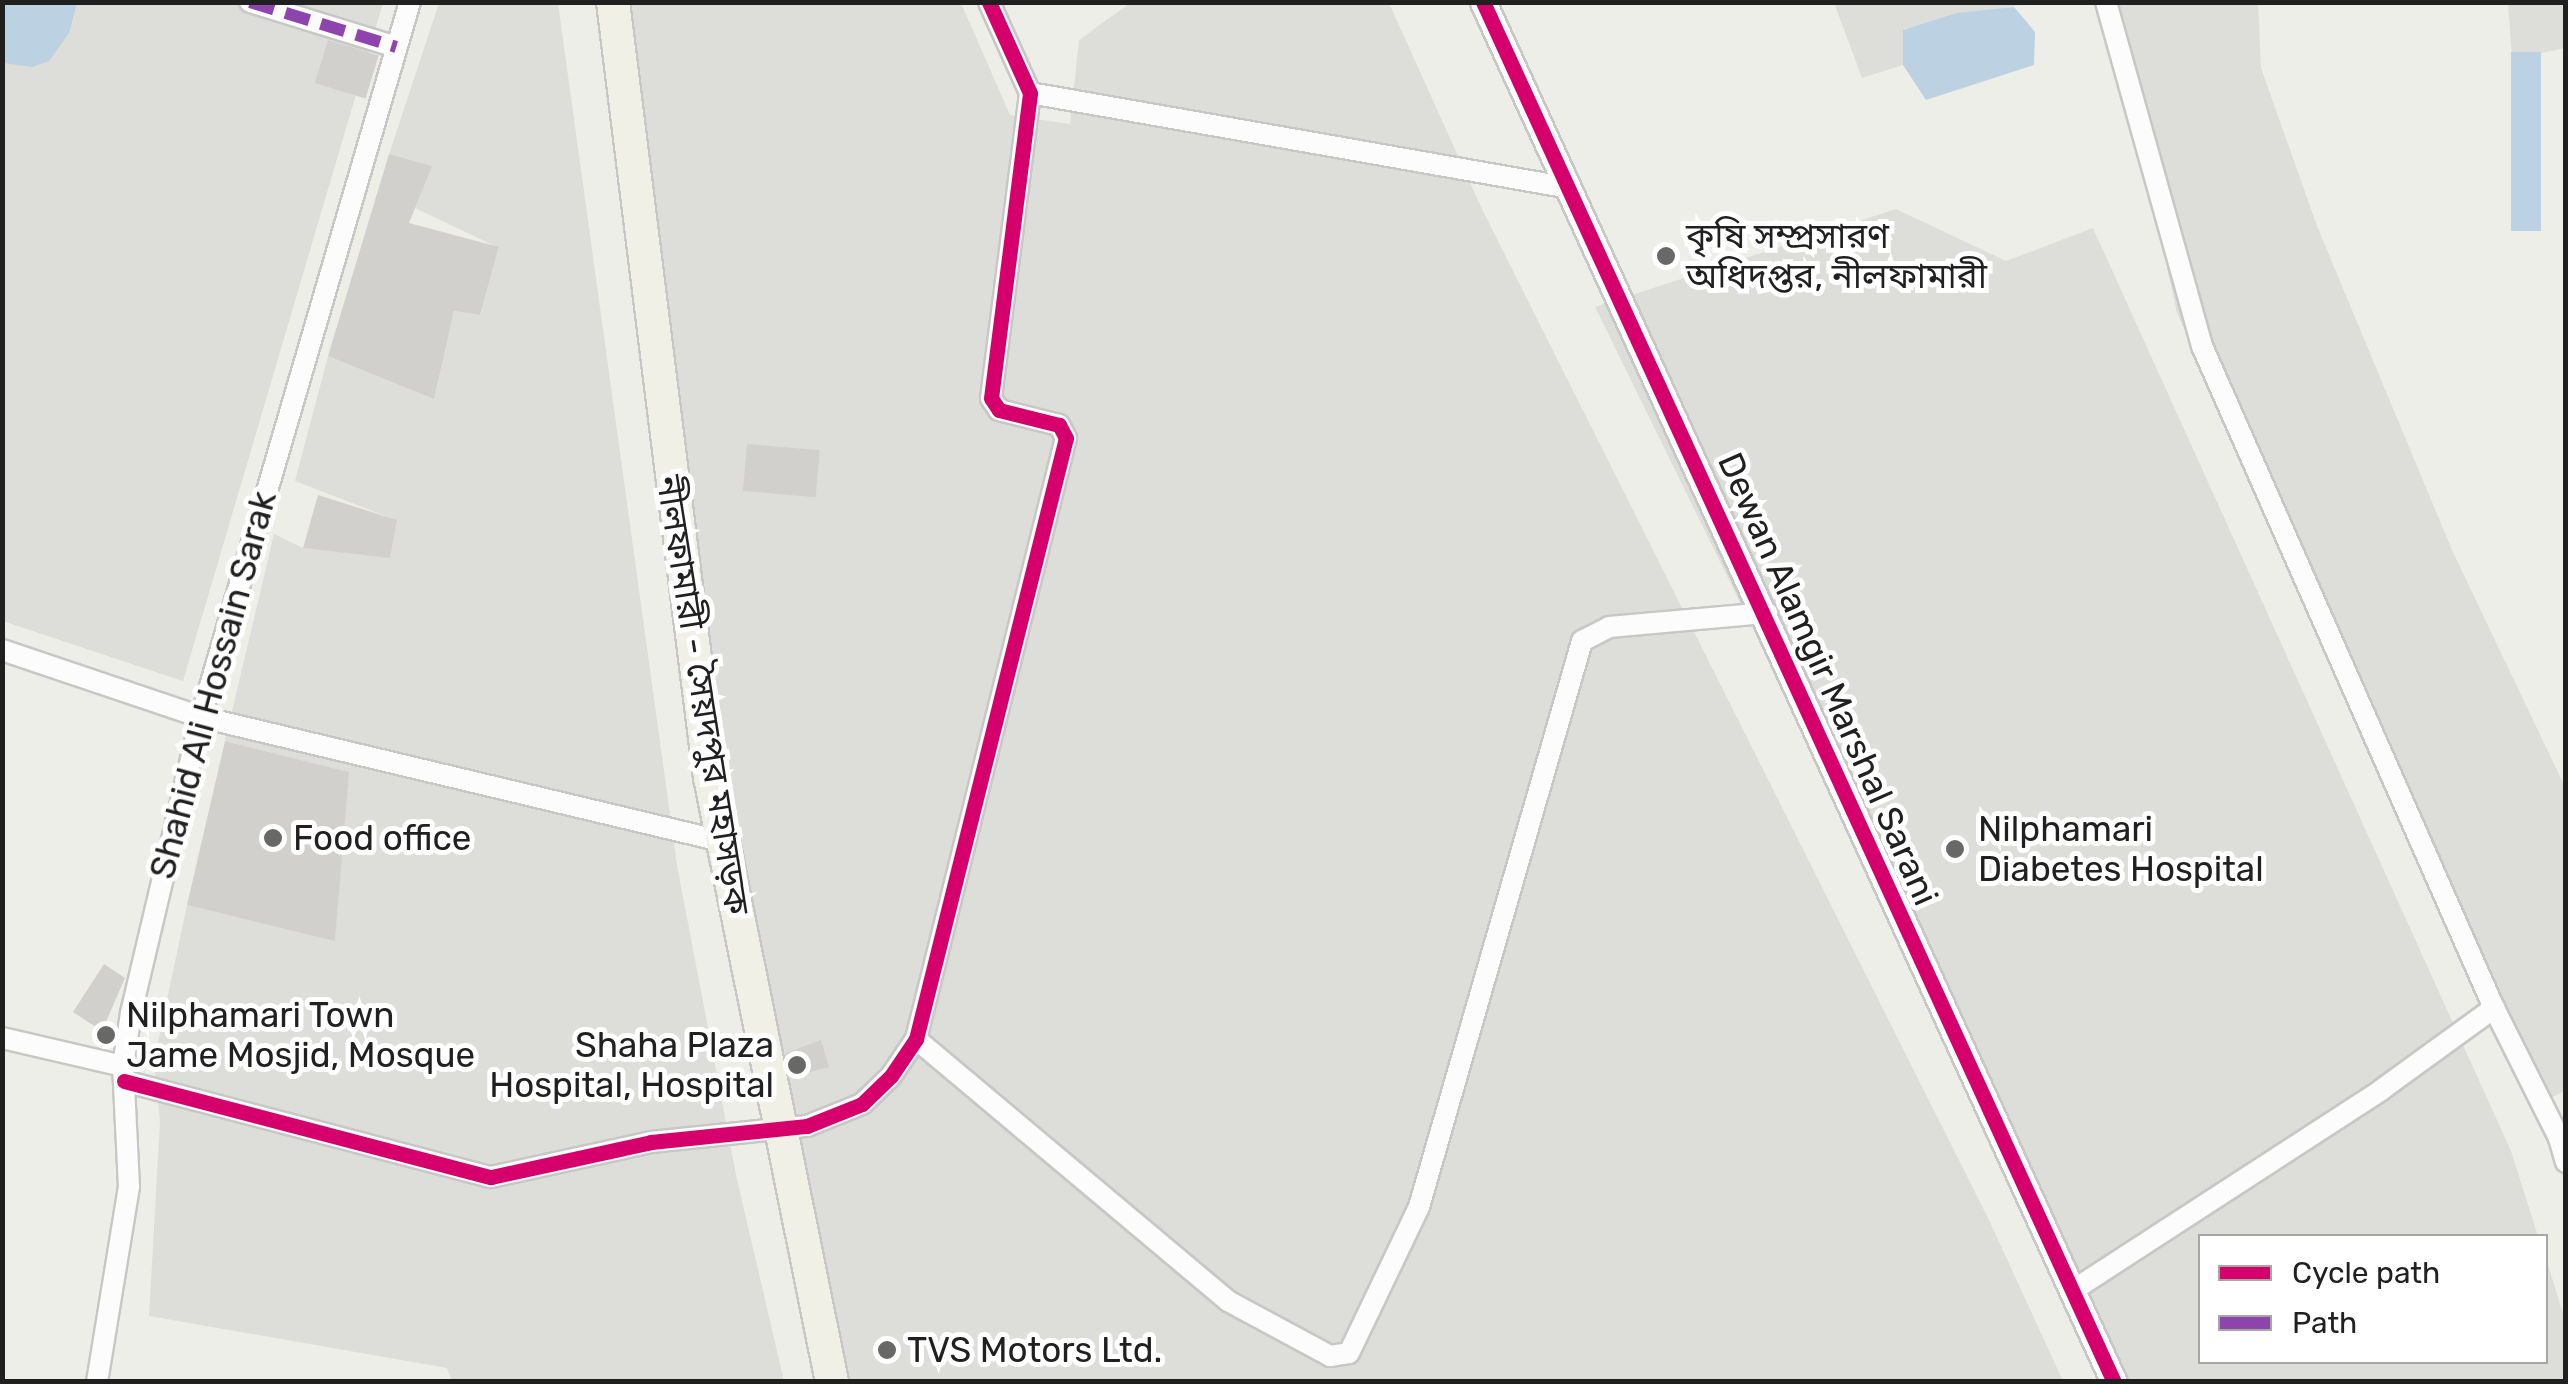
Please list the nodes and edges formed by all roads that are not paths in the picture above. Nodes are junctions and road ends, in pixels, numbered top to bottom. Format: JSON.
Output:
{"nodes":[{"id":1,"x":250,"y":2,"type":"edge"},
{"id":2,"x":410,"y":2,"type":"edge"},
{"id":3,"x":614,"y":2,"type":"edge"},
{"id":4,"x":989,"y":2,"type":"edge"},
{"id":5,"x":1483,"y":2,"type":"edge"},
{"id":6,"x":2106,"y":2,"type":"edge"},
{"id":7,"x":396,"y":47,"type":"junction"},
{"id":8,"x":1030,"y":93,"type":"junction"},
{"id":9,"x":1570,"y":188,"type":"junction"},
{"id":10,"x":1766,"y":613,"type":"junction"},
{"id":11,"x":2,"y":650,"type":"edge"},
{"id":12,"x":200,"y":717,"type":"junction"},
{"id":13,"x":722,"y":841,"type":"junction"},
{"id":14,"x":2494,"y":1008,"type":"junction"},
{"id":15,"x":2,"y":1038,"type":"edge"},
{"id":16,"x":916,"y":1039,"type":"junction"},
{"id":17,"x":123,"y":1074,"type":"junction"},
{"id":18,"x":778,"y":1130,"type":"junction"},
{"id":19,"x":2562,"y":1136,"type":"edge"},
{"id":20,"x":2566,"y":1162,"type":"edge"},
{"id":21,"x":2072,"y":1291,"type":"junction"},
{"id":22,"x":97,"y":1382,"type":"edge"},
{"id":23,"x":832,"y":1382,"type":"edge"},
{"id":24,"x":2114,"y":1382,"type":"edge"}],
"edges":[{"from":1,"to":7,"type":"street"},
{"from":2,"to":7,"type":"street","name":"Shahid Ali Hossain Sarak"},
{"from":3,"to":13,"type":"main road","name":"নীলফামারী - সৈয়দপুর মহাসড়ক"},
{"from":4,"to":8,"type":"street"},
{"from":5,"to":9,"type":"street","name":"Dewan Alamgir Marshal Sarani"},
{"from":6,"to":14,"type":"street"},
{"from":7,"to":12,"type":"street","name":"Shahid Ali Hossain Sarak"},
{"from":8,"to":9,"type":"street"},
{"from":8,"to":16,"type":"street"},
{"from":9,"to":10,"type":"street","name":"Dewan Alamgir Marshal Sarani"},
{"from":10,"to":16,"type":"street"},
{"from":10,"to":21,"type":"street","name":"Dewan Alamgir Marshal Sarani"},
{"from":11,"to":12,"type":"street"},
{"from":12,"to":13,"type":"street"},
{"from":12,"to":17,"type":"street","name":"Shahid Ali Hossain Sarak"},
{"from":13,"to":18,"type":"main road","name":"নীলফামারী - সৈয়দপুর মহাসড়ক"},
{"from":14,"to":19,"type":"street"},
{"from":14,"to":21,"type":"street"},
{"from":15,"to":17,"type":"street"},
{"from":16,"to":18,"type":"street"},
{"from":17,"to":18,"type":"street"},
{"from":17,"to":22,"type":"street","name":"Shahid Ali Hossain Sarak"},
{"from":18,"to":23,"type":"main road","name":"নীলফামারী - সৈয়দপুর মহাসড়ক"},
{"from":19,"to":20,"type":"street"},
{"from":21,"to":24,"type":"street","name":"Dewan Alamgir Marshal Sarani"}]}
